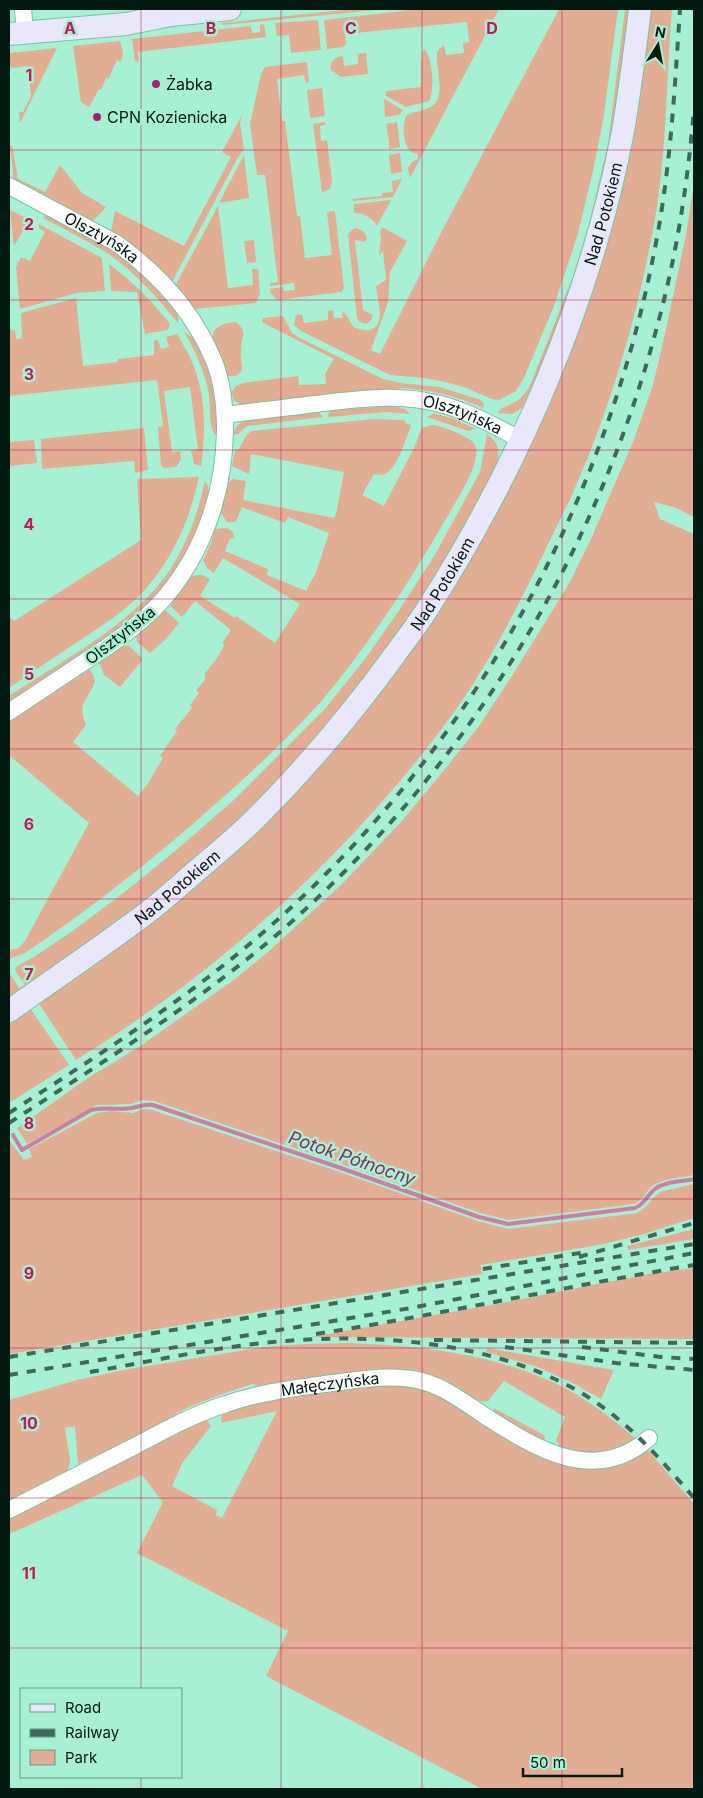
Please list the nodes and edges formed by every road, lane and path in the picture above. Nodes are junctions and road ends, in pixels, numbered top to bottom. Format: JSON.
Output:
{"nodes":[{"id":1,"x":230,"y":9,"type":"edge"},
{"id":2,"x":640,"y":9,"type":"edge"},
{"id":3,"x":18,"y":24,"type":"edge"},
{"id":4,"x":9,"y":186,"type":"edge"},
{"id":5,"x":225,"y":415,"type":"junction"},
{"id":6,"x":520,"y":439,"type":"junction"},
{"id":7,"x":9,"y":712,"type":"edge"},
{"id":8,"x":9,"y":1011,"type":"edge"},
{"id":9,"x":649,"y":1438,"type":"dead end"},
{"id":10,"x":9,"y":1510,"type":"edge"}],
"edges":[{"from":1,"to":3,"type":"main road"},
{"from":2,"to":6,"type":"main road","name":"Nad Potokiem"},
{"from":4,"to":5,"type":"street","name":"Olsztyńska"},
{"from":5,"to":6,"type":"street","name":"Olsztyńska"},
{"from":5,"to":7,"type":"street","name":"Olsztyńska"},
{"from":6,"to":8,"type":"main road","name":"Nad Potokiem"},
{"from":9,"to":10,"type":"street","name":"Małęczyńska"}]}
